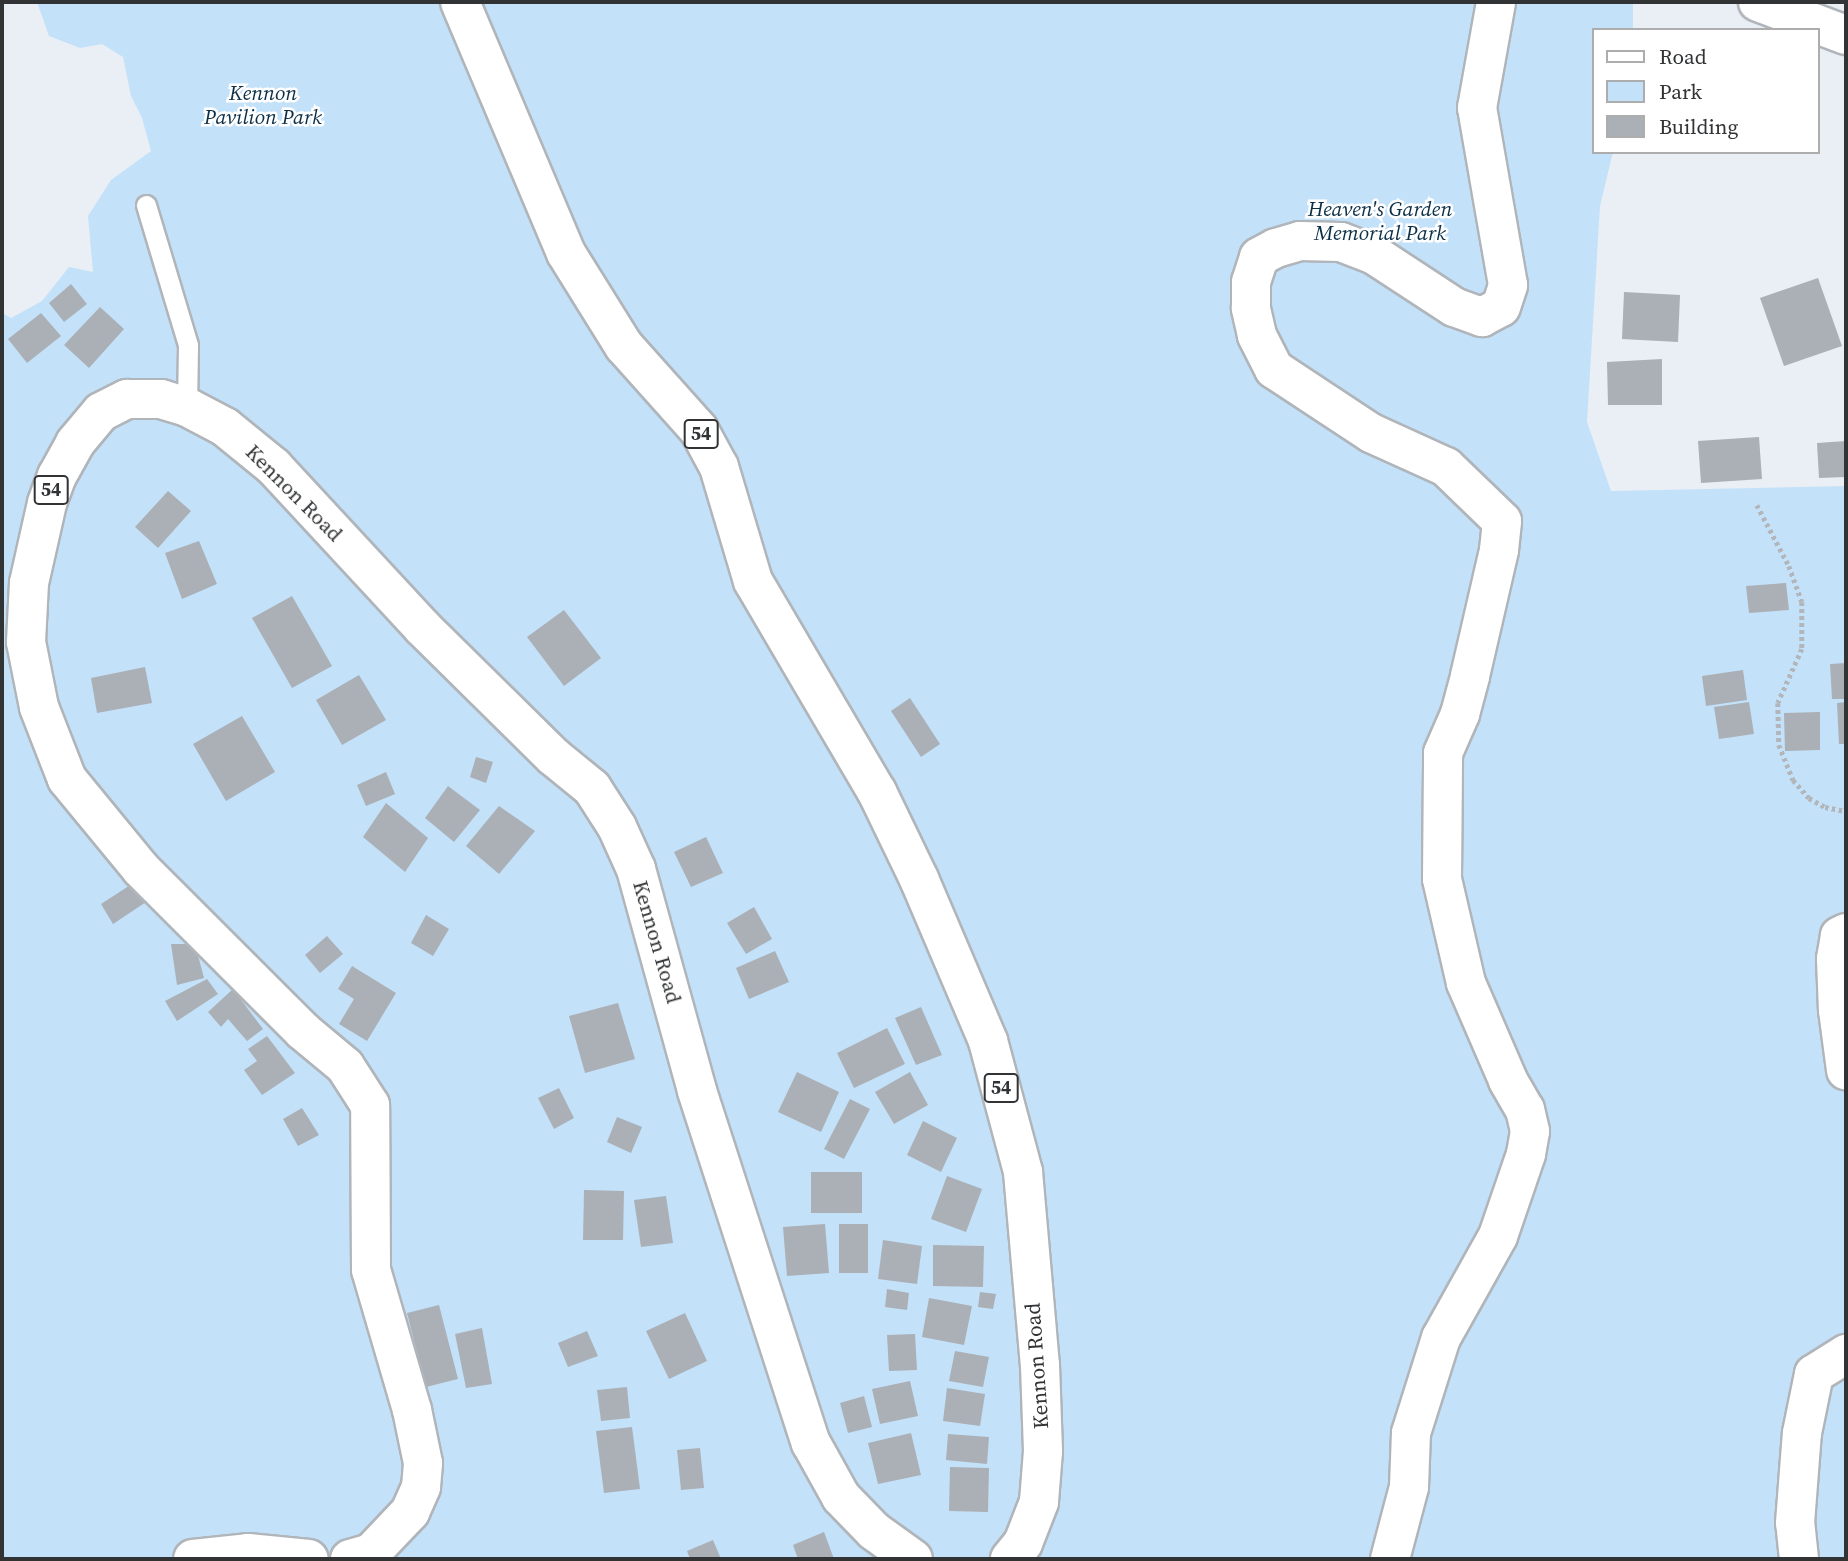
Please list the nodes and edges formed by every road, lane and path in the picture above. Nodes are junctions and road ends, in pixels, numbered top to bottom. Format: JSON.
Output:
{"nodes":[{"id":1,"x":460,"y":2,"type":"edge"},
{"id":2,"x":1496,"y":2,"type":"edge"},
{"id":3,"x":1758,"y":2,"type":"edge"},
{"id":4,"x":1846,"y":36,"type":"edge"},
{"id":5,"x":146,"y":205,"type":"dead end"},
{"id":6,"x":187,"y":407,"type":"junction"},
{"id":7,"x":1756,"y":505,"type":"dead end"},
{"id":8,"x":1846,"y":811,"type":"edge"},
{"id":9,"x":1846,"y":933,"type":"edge"},
{"id":10,"x":1846,"y":1070,"type":"edge"},
{"id":11,"x":1846,"y":1354,"type":"edge"},
{"id":12,"x":192,"y":1559,"type":"edge"},
{"id":13,"x":309,"y":1559,"type":"edge"},
{"id":14,"x":350,"y":1559,"type":"edge"},
{"id":15,"x":913,"y":1559,"type":"edge"},
{"id":16,"x":1010,"y":1559,"type":"edge"},
{"id":17,"x":1390,"y":1559,"type":"edge"},
{"id":18,"x":1799,"y":1559,"type":"edge"}],
"edges":[{"from":1,"to":16,"type":"main road","name":"Kennon Road","number":"54"},
{"from":2,"to":17,"type":"main road"},
{"from":3,"to":4,"type":"main road"},
{"from":5,"to":6,"type":"lane"},
{"from":6,"to":14,"type":"main road","name":"Kennon Road","number":"54"},
{"from":6,"to":15,"type":"main road","name":"Kennon Road","number":"54"},
{"from":7,"to":8,"type":"path"},
{"from":9,"to":10,"type":"main road"},
{"from":11,"to":18,"type":"main road"},
{"from":12,"to":13,"type":"main road"}]}
